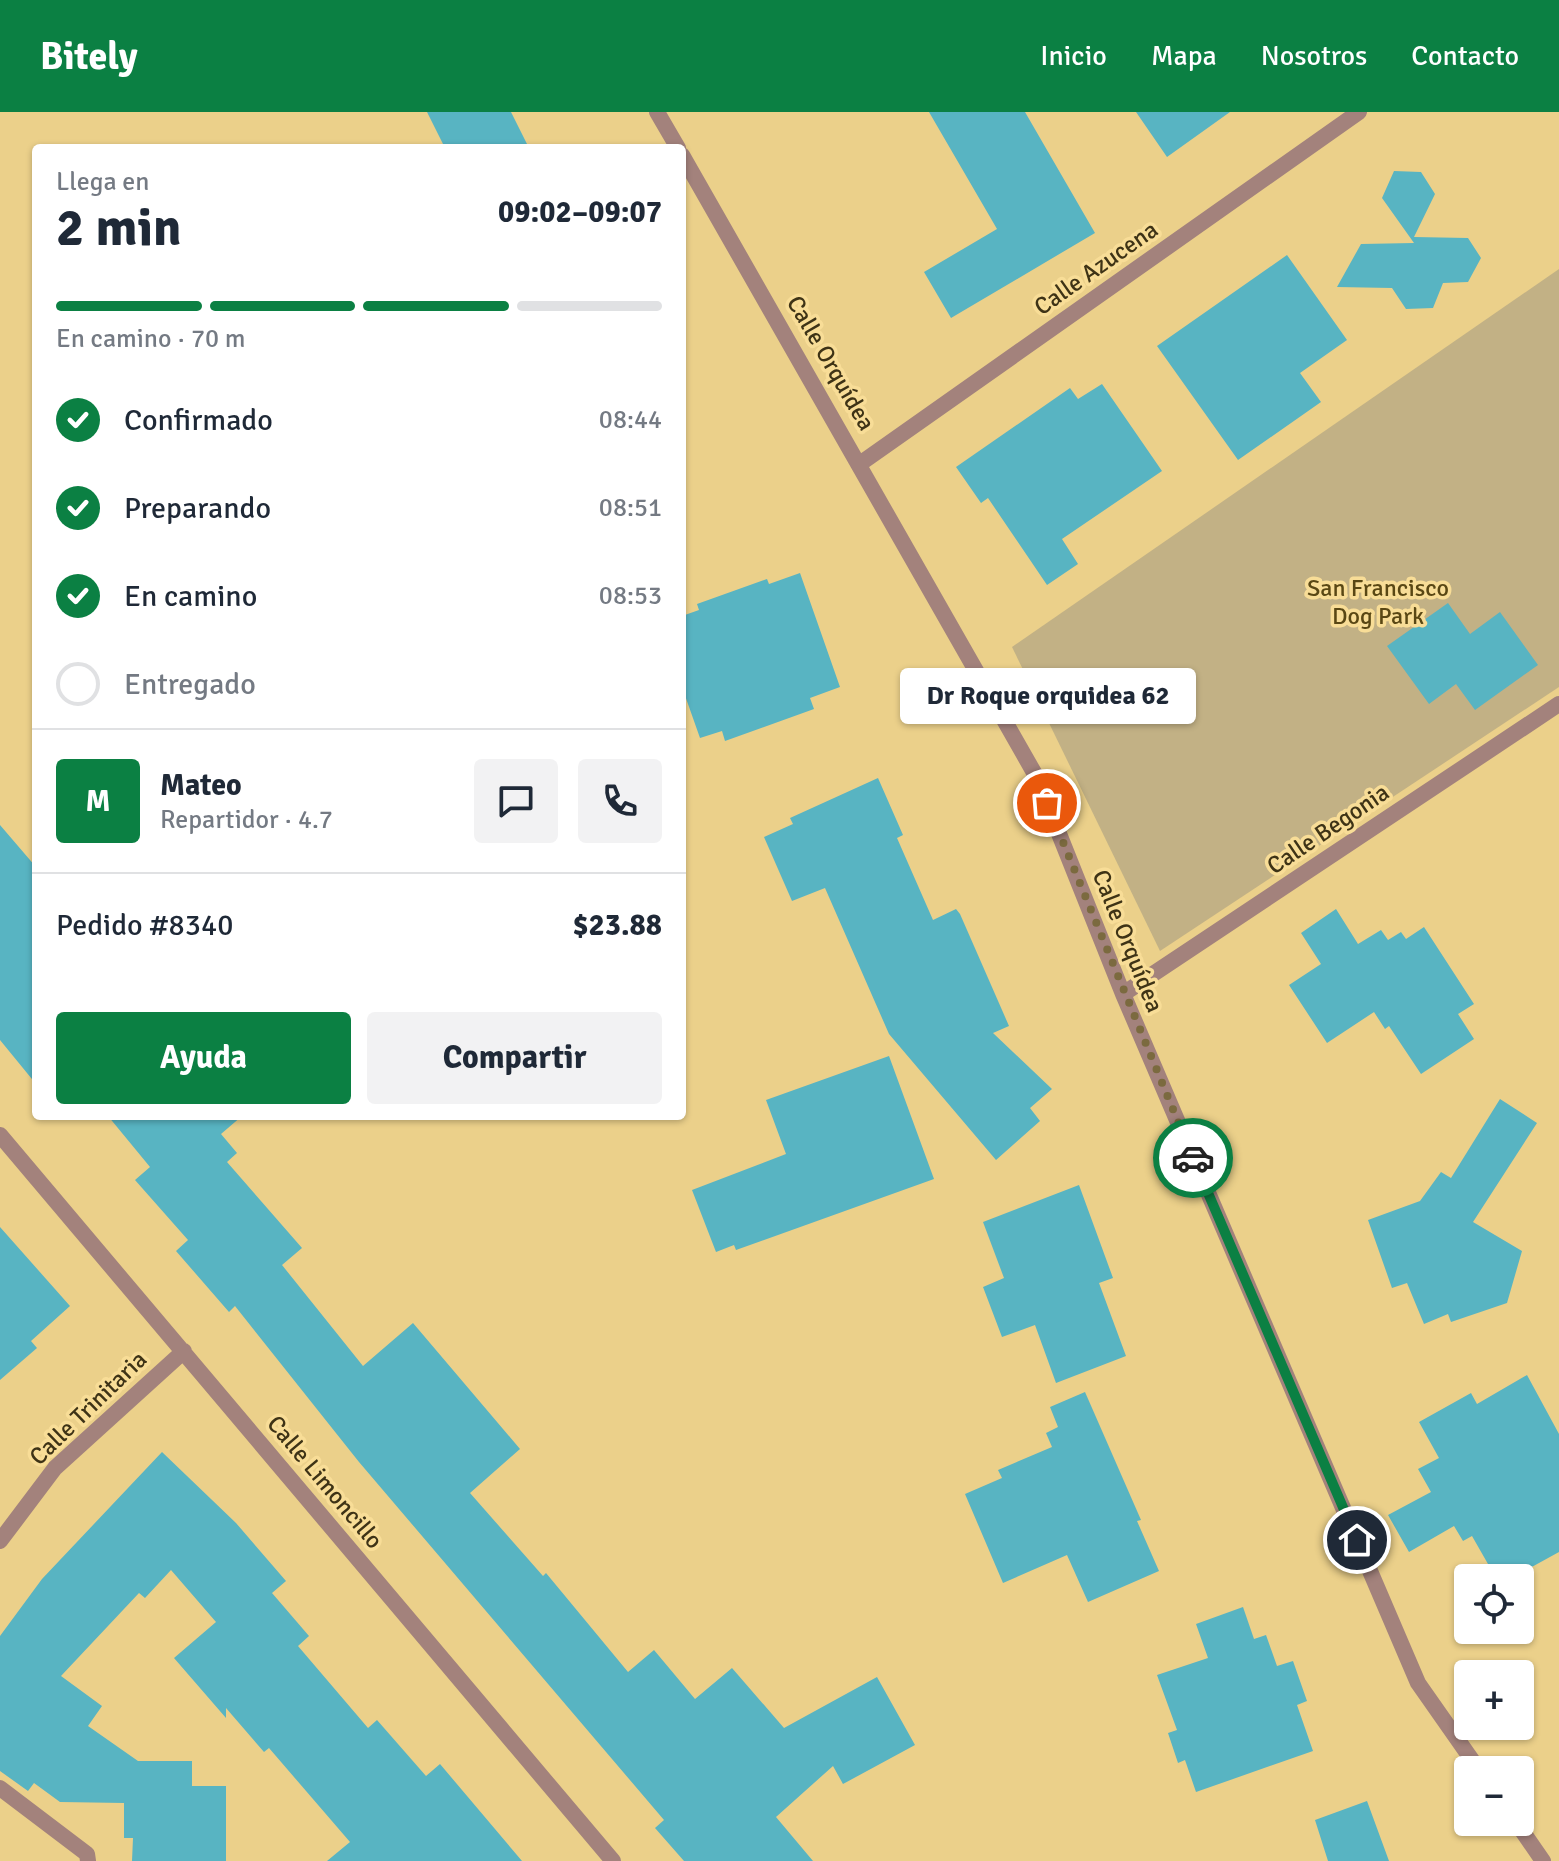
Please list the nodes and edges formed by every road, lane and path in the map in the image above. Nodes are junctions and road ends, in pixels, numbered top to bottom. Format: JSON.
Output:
{"nodes":[{"id":1,"x":657,"y":112,"type":"edge"},
{"id":2,"x":1359,"y":112,"type":"edge"},
{"id":3,"x":676,"y":144,"type":"edge"},
{"id":4,"x":686,"y":162,"type":"edge"},
{"id":5,"x":861,"y":463,"type":"junction"},
{"id":6,"x":1559,"y":704,"type":"edge"},
{"id":7,"x":1123,"y":994,"type":"junction"},
{"id":8,"x":0,"y":1135,"type":"edge"},
{"id":9,"x":184,"y":1351,"type":"junction"},
{"id":10,"x":0,"y":1541,"type":"edge"},
{"id":11,"x":1469,"y":1756,"type":"edge"},
{"id":12,"x":0,"y":1788,"type":"edge"},
{"id":13,"x":1526,"y":1836,"type":"edge"},
{"id":14,"x":88,"y":1861,"type":"edge"},
{"id":15,"x":613,"y":1861,"type":"edge"},
{"id":16,"x":1543,"y":1861,"type":"edge"}],
"edges":[{"from":1,"to":3,"type":"street"},
{"from":2,"to":5,"type":"street","name":"Calle Azucena"},
{"from":4,"to":5,"type":"street","name":"Calle Orquídea"},
{"from":5,"to":7,"type":"street","name":"Calle Orquídea"},
{"from":6,"to":7,"type":"street","name":"Calle Begonia"},
{"from":7,"to":11,"type":"street","name":"Calle Orquídea"},
{"from":8,"to":9,"type":"street","name":"Calle Limoncillo"},
{"from":9,"to":10,"type":"street","name":"Calle Trinitaria"},
{"from":9,"to":15,"type":"street","name":"Calle Limoncillo"},
{"from":12,"to":14,"type":"street"},
{"from":13,"to":16,"type":"street"}]}
